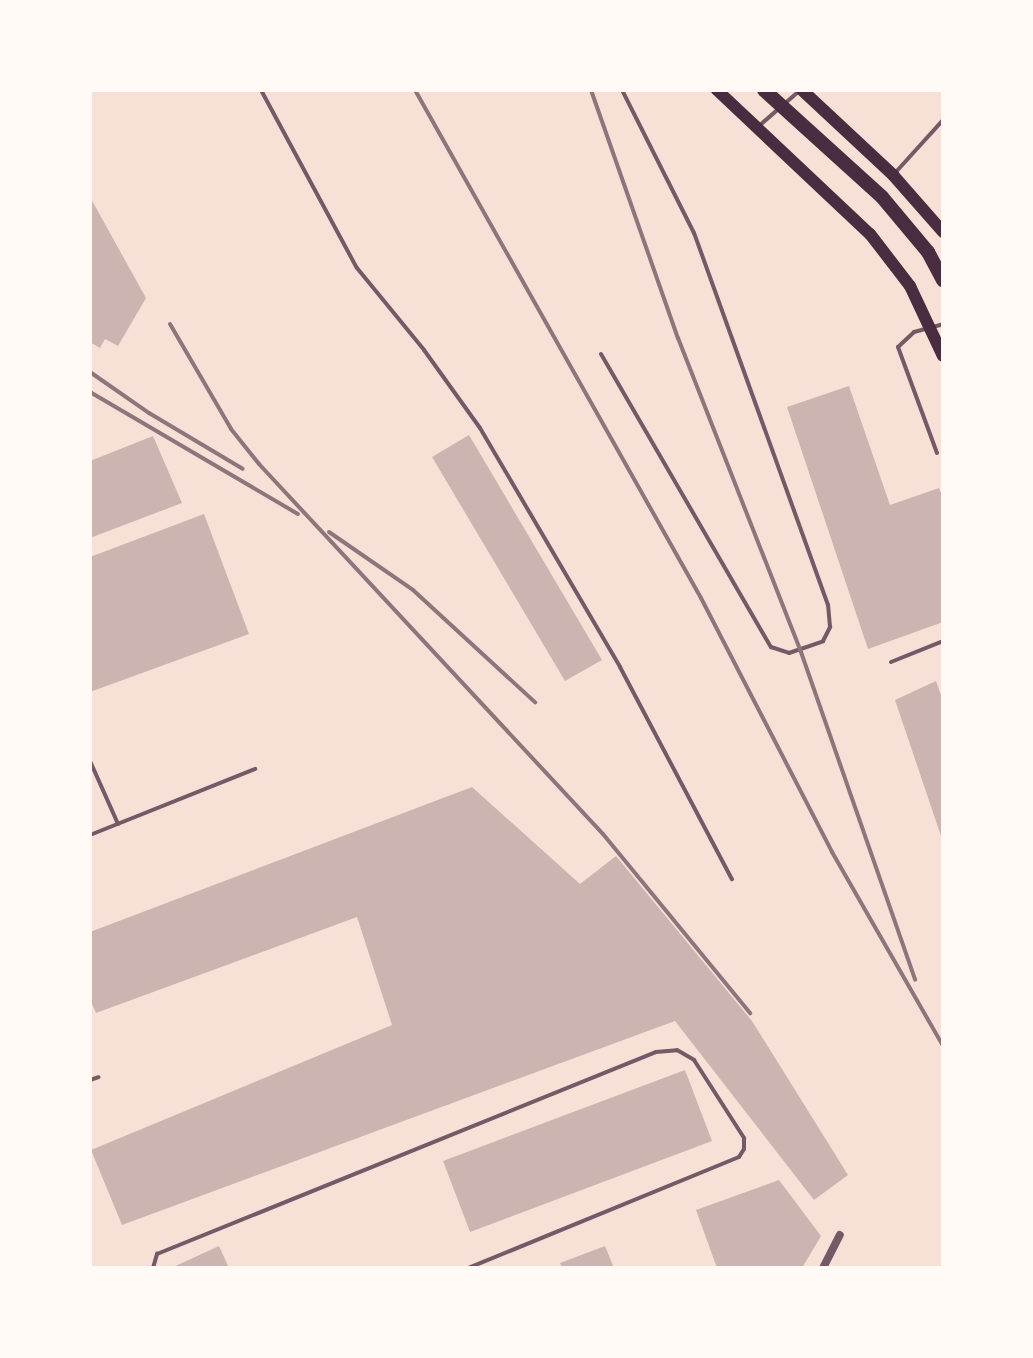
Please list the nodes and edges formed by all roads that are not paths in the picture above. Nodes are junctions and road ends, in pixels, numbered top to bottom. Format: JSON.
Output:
{"nodes":[{"id":1,"x":261,"y":90,"type":"edge"},
{"id":2,"x":622,"y":90,"type":"edge"},
{"id":3,"x":717,"y":90,"type":"edge"},
{"id":4,"x":764,"y":90,"type":"edge"},
{"id":5,"x":801,"y":90,"type":"edge"},
{"id":6,"x":785,"y":107,"type":"junction"},
{"id":7,"x":943,"y":120,"type":"edge"},
{"id":8,"x":757,"y":127,"type":"junction"},
{"id":9,"x":893,"y":175,"type":"junction"},
{"id":10,"x":943,"y":232,"type":"edge"},
{"id":11,"x":943,"y":280,"type":"edge"},
{"id":12,"x":937,"y":325,"type":"edge"},
{"id":13,"x":601,"y":354,"type":"dead end"},
{"id":14,"x":943,"y":356,"type":"edge"},
{"id":15,"x":937,"y":453,"type":"dead end"},
{"id":16,"x":943,"y":641,"type":"edge"},
{"id":17,"x":891,"y":662,"type":"dead end"},
{"id":18,"x":90,"y":761,"type":"edge"},
{"id":19,"x":255,"y":769,"type":"dead end"},
{"id":20,"x":118,"y":824,"type":"junction"},
{"id":21,"x":90,"y":835,"type":"edge"},
{"id":22,"x":732,"y":879,"type":"dead end"},
{"id":23,"x":99,"y":1077,"type":"dead end"},
{"id":24,"x":90,"y":1080,"type":"edge"},
{"id":25,"x":840,"y":1235,"type":"dead end"},
{"id":26,"x":153,"y":1268,"type":"edge"},
{"id":27,"x":468,"y":1268,"type":"edge"},
{"id":28,"x":823,"y":1268,"type":"edge"}],
"edges":[{"from":1,"to":22,"type":"lane"},
{"from":2,"to":13,"type":"lane"},
{"from":3,"to":8,"type":"main road"},
{"from":4,"to":6,"type":"main road"},
{"from":5,"to":6,"type":"lane"},
{"from":5,"to":9,"type":"main road"},
{"from":6,"to":8,"type":"lane"},
{"from":6,"to":11,"type":"main road"},
{"from":7,"to":9,"type":"lane"},
{"from":8,"to":12,"type":"main road"},
{"from":9,"to":10,"type":"main road"},
{"from":12,"to":14,"type":"main road"},
{"from":12,"to":15,"type":"lane"},
{"from":16,"to":17,"type":"lane"},
{"from":18,"to":20,"type":"lane"},
{"from":19,"to":20,"type":"lane"},
{"from":20,"to":21,"type":"lane"},
{"from":23,"to":24,"type":"lane"},
{"from":25,"to":28,"type":"street"},
{"from":26,"to":27,"type":"lane"}]}
